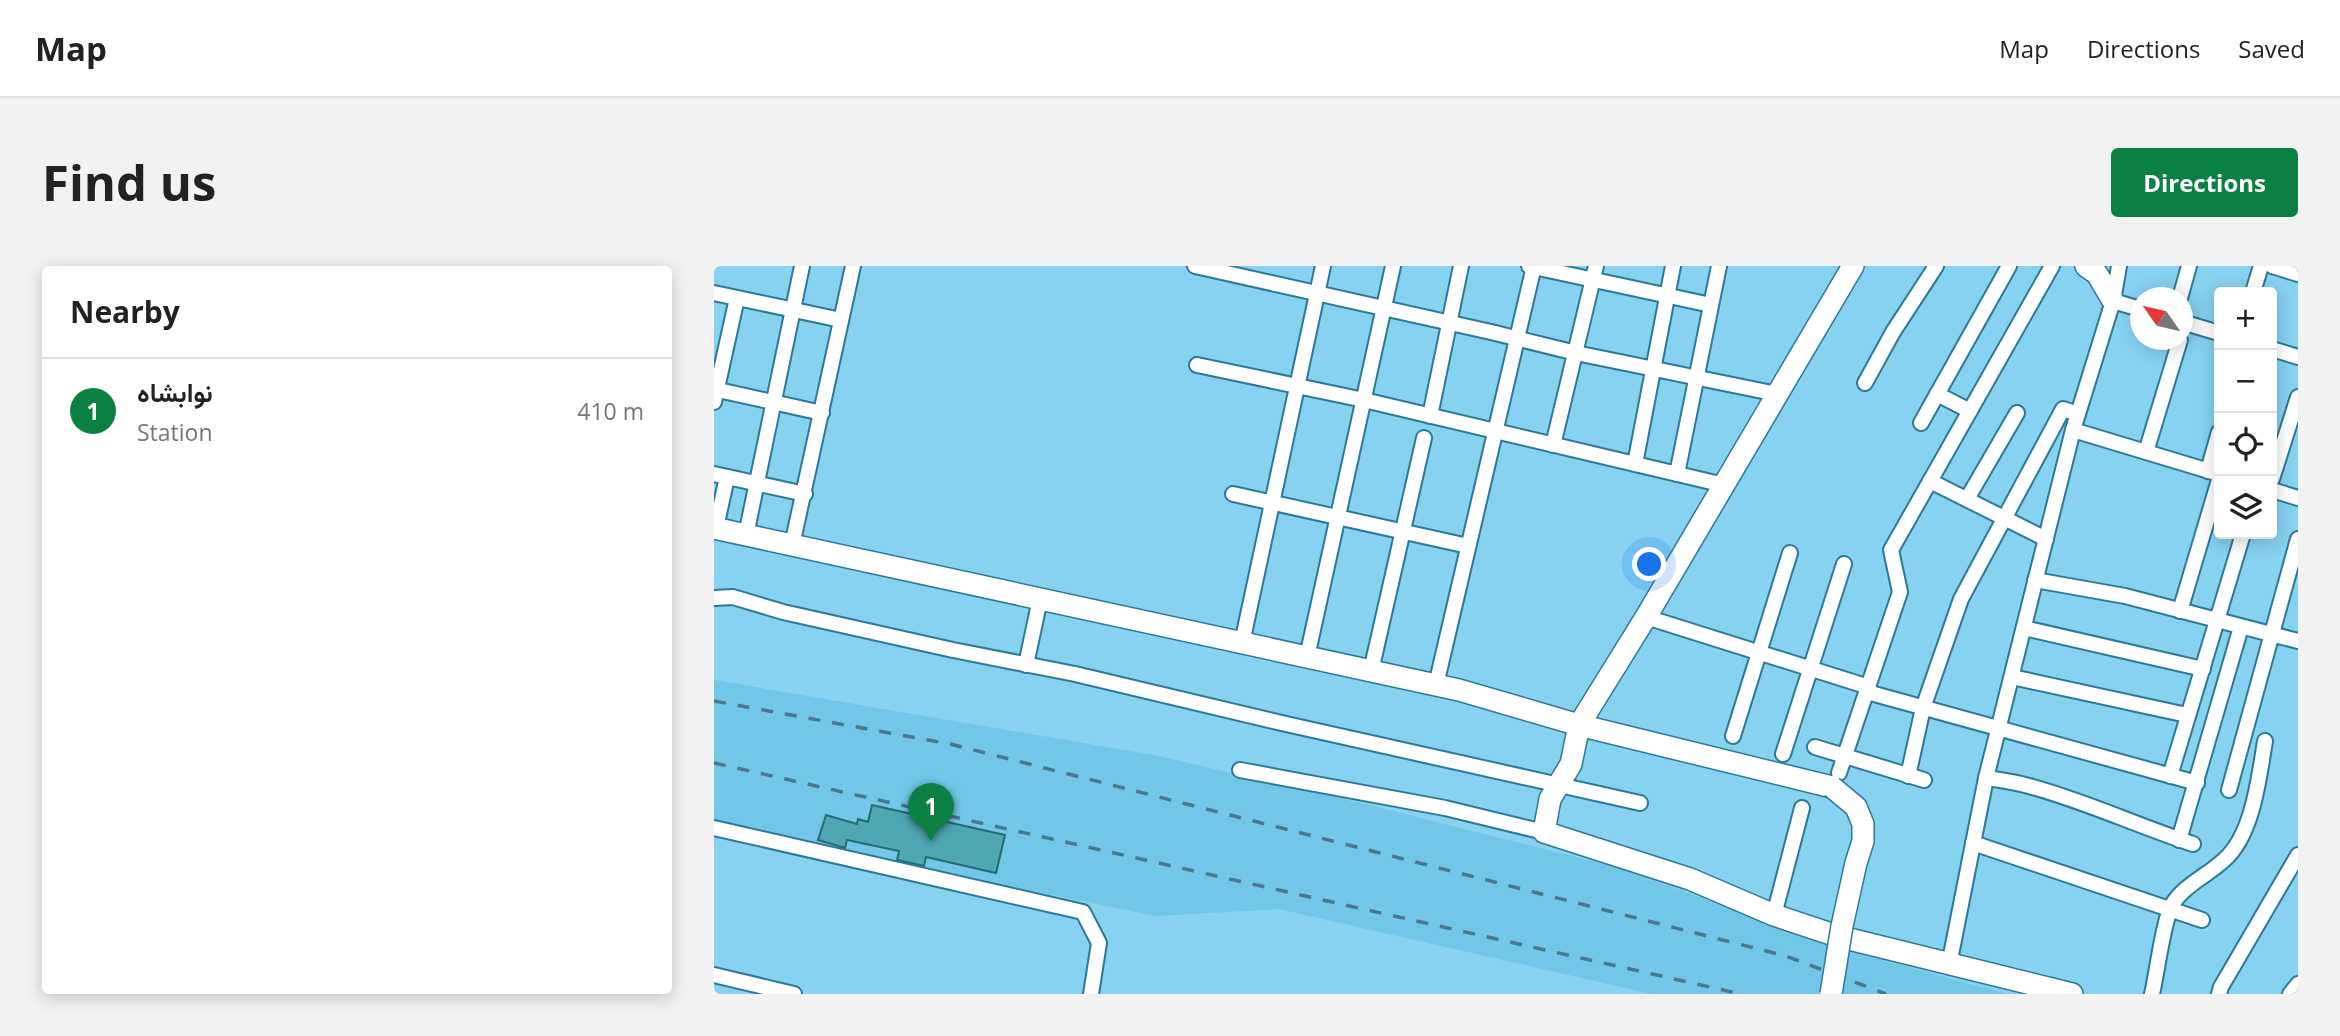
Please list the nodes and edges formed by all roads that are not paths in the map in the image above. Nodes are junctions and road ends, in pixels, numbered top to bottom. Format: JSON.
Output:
{"nodes":[{"id":1,"x":802,"y":266,"type":"edge"},
{"id":2,"x":853,"y":266,"type":"edge"},
{"id":3,"x":1195,"y":266,"type":"edge"},
{"id":4,"x":1323,"y":266,"type":"edge"},
{"id":5,"x":1393,"y":266,"type":"edge"},
{"id":6,"x":1461,"y":266,"type":"edge"},
{"id":7,"x":1532,"y":266,"type":"edge"},
{"id":8,"x":1673,"y":266,"type":"edge"},
{"id":9,"x":1719,"y":266,"type":"edge"},
{"id":10,"x":1853,"y":266,"type":"edge"},
{"id":11,"x":1936,"y":266,"type":"edge"},
{"id":12,"x":2009,"y":266,"type":"edge"},
{"id":13,"x":2052,"y":266,"type":"edge"},
{"id":14,"x":2086,"y":266,"type":"edge"},
{"id":15,"x":2119,"y":266,"type":"edge"},
{"id":16,"x":2189,"y":266,"type":"edge"},
{"id":17,"x":2261,"y":266,"type":"edge"},
{"id":18,"x":2272,"y":266,"type":"edge"},
{"id":19,"x":1229,"y":270,"type":"edge"},
{"id":20,"x":1594,"y":273,"type":"edge"},
{"id":21,"x":2298,"y":274,"type":"edge"},
{"id":22,"x":2183,"y":287,"type":"edge"},
{"id":23,"x":2255,"y":287,"type":"edge"},
{"id":24,"x":714,"y":293,"type":"edge"},
{"id":25,"x":1317,"y":293,"type":"junction"},
{"id":26,"x":1667,"y":295,"type":"junction"},
{"id":27,"x":737,"y":298,"type":"junction"},
{"id":28,"x":2113,"y":301,"type":"junction"},
{"id":29,"x":1712,"y":305,"type":"junction"},
{"id":30,"x":2130,"y":307,"type":"edge"},
{"id":31,"x":1384,"y":308,"type":"junction"},
{"id":32,"x":793,"y":309,"type":"junction"},
{"id":33,"x":841,"y":320,"type":"junction"},
{"id":34,"x":1449,"y":323,"type":"junction"},
{"id":35,"x":2193,"y":328,"type":"edge"},
{"id":36,"x":2214,"y":332,"type":"edge"},
{"id":37,"x":1518,"y":339,"type":"junction"},
{"id":38,"x":2177,"y":350,"type":"edge"},
{"id":39,"x":2275,"y":350,"type":"edge"},
{"id":40,"x":1576,"y":354,"type":"junction"},
{"id":41,"x":2298,"y":357,"type":"edge"},
{"id":42,"x":1197,"y":365,"type":"dead end"},
{"id":43,"x":1652,"y":367,"type":"junction"},
{"id":44,"x":1696,"y":378,"type":"junction"},
{"id":45,"x":1866,"y":383,"type":"dead end"},
{"id":46,"x":1297,"y":386,"type":"junction"},
{"id":47,"x":715,"y":394,"type":"edge"},
{"id":48,"x":1777,"y":394,"type":"junction"},
{"id":49,"x":1937,"y":394,"type":"junction"},
{"id":50,"x":2298,"y":397,"type":"edge"},
{"id":51,"x":1364,"y":400,"type":"junction"},
{"id":52,"x":774,"y":402,"type":"junction"},
{"id":53,"x":1970,"y":411,"type":"junction"},
{"id":54,"x":822,"y":413,"type":"junction"},
{"id":55,"x":2017,"y":413,"type":"dead end"},
{"id":56,"x":2078,"y":414,"type":"junction"},
{"id":57,"x":1430,"y":416,"type":"junction"},
{"id":58,"x":1921,"y":423,"type":"dead end"},
{"id":59,"x":2073,"y":430,"type":"junction"},
{"id":60,"x":1494,"y":431,"type":"junction"},
{"id":61,"x":1424,"y":438,"type":"dead end"},
{"id":62,"x":1553,"y":445,"type":"junction"},
{"id":63,"x":2146,"y":452,"type":"junction"},
{"id":64,"x":1635,"y":464,"type":"junction"},
{"id":65,"x":1677,"y":474,"type":"junction"},
{"id":66,"x":721,"y":475,"type":"edge"},
{"id":67,"x":2214,"y":475,"type":"edge"},
{"id":68,"x":2215,"y":476,"type":"edge"},
{"id":69,"x":2273,"y":476,"type":"edge"},
{"id":70,"x":1930,"y":481,"type":"junction"},
{"id":71,"x":757,"y":483,"type":"junction"},
{"id":72,"x":1724,"y":485,"type":"junction"},
{"id":73,"x":2277,"y":492,"type":"edge"},
{"id":74,"x":805,"y":494,"type":"junction"},
{"id":75,"x":1233,"y":494,"type":"dead end"},
{"id":76,"x":2298,"y":498,"type":"edge"},
{"id":77,"x":1967,"y":499,"type":"junction"},
{"id":78,"x":1273,"y":503,"type":"junction"},
{"id":79,"x":1339,"y":517,"type":"junction"},
{"id":80,"x":2004,"y":518,"type":"junction"},
{"id":81,"x":715,"y":528,"type":"edge"},
{"id":82,"x":1404,"y":532,"type":"junction"},
{"id":83,"x":746,"y":535,"type":"junction"},
{"id":84,"x":2046,"y":539,"type":"junction"},
{"id":85,"x":2242,"y":539,"type":"edge"},
{"id":86,"x":2298,"y":539,"type":"edge"},
{"id":87,"x":792,"y":545,"type":"junction"},
{"id":88,"x":1468,"y":546,"type":"junction"},
{"id":89,"x":1790,"y":553,"type":"dead end"},
{"id":90,"x":1844,"y":564,"type":"dead end"},
{"id":91,"x":2035,"y":580,"type":"junction"},
{"id":92,"x":714,"y":598,"type":"edge"},
{"id":93,"x":1040,"y":599,"type":"junction"},
{"id":94,"x":2180,"y":611,"type":"junction"},
{"id":95,"x":1646,"y":617,"type":"junction"},
{"id":96,"x":2216,"y":620,"type":"junction"},
{"id":97,"x":2241,"y":627,"type":"junction"},
{"id":98,"x":2024,"y":628,"type":"junction"},
{"id":99,"x":2270,"y":634,"type":"junction"},
{"id":100,"x":2298,"y":641,"type":"edge"},
{"id":101,"x":1242,"y":643,"type":"junction"},
{"id":102,"x":1759,"y":653,"type":"junction"},
{"id":103,"x":1307,"y":657,"type":"junction"},
{"id":104,"x":1026,"y":665,"type":"junction"},
{"id":105,"x":2203,"y":668,"type":"junction"},
{"id":106,"x":1811,"y":669,"type":"junction"},
{"id":107,"x":1371,"y":671,"type":"junction"},
{"id":108,"x":2011,"y":677,"type":"junction"},
{"id":109,"x":1436,"y":685,"type":"junction"},
{"id":110,"x":1868,"y":690,"type":"junction"},
{"id":111,"x":1923,"y":708,"type":"junction"},
{"id":112,"x":2187,"y":715,"type":"junction"},
{"id":113,"x":1579,"y":724,"type":"junction"},
{"id":114,"x":1998,"y":730,"type":"junction"},
{"id":115,"x":1733,"y":736,"type":"dead end"},
{"id":116,"x":2265,"y":741,"type":"dead end"},
{"id":117,"x":1815,"y":747,"type":"dead end"},
{"id":118,"x":1783,"y":754,"type":"dead end"},
{"id":119,"x":1845,"y":756,"type":"junction"},
{"id":120,"x":1240,"y":770,"type":"dead end"},
{"id":121,"x":1908,"y":776,"type":"junction"},
{"id":122,"x":2170,"y":776,"type":"junction"},
{"id":123,"x":1986,"y":778,"type":"junction"},
{"id":124,"x":1835,"y":780,"type":"junction"},
{"id":125,"x":1924,"y":780,"type":"dead end"},
{"id":126,"x":2197,"y":783,"type":"junction"},
{"id":127,"x":1559,"y":784,"type":"junction"},
{"id":128,"x":2230,"y":790,"type":"dead end"},
{"id":129,"x":1640,"y":803,"type":"dead end"},
{"id":130,"x":1802,"y":808,"type":"dead end"},
{"id":131,"x":714,"y":828,"type":"edge"},
{"id":132,"x":1544,"y":832,"type":"junction"},
{"id":133,"x":1973,"y":843,"type":"junction"},
{"id":134,"x":2298,"y":855,"type":"edge"},
{"id":135,"x":2170,"y":909,"type":"junction"},
{"id":136,"x":1774,"y":915,"type":"junction"},
{"id":137,"x":2202,"y":920,"type":"dead end"},
{"id":138,"x":1949,"y":965,"type":"junction"},
{"id":139,"x":714,"y":975,"type":"edge"},
{"id":140,"x":2298,"y":984,"type":"edge"},
{"id":141,"x":794,"y":994,"type":"edge"},
{"id":142,"x":1091,"y":994,"type":"edge"},
{"id":143,"x":1831,"y":994,"type":"edge"},
{"id":144,"x":2072,"y":994,"type":"edge"},
{"id":145,"x":2152,"y":994,"type":"edge"},
{"id":146,"x":2219,"y":994,"type":"edge"},
{"id":147,"x":2290,"y":994,"type":"edge"}],
"edges":[{"from":1,"to":32,"type":"street"},
{"from":2,"to":33,"type":"street"},
{"from":3,"to":19,"type":"street"},
{"from":4,"to":25,"type":"street"},
{"from":5,"to":31,"type":"street"},
{"from":6,"to":34,"type":"street"},
{"from":7,"to":20,"type":"street"},
{"from":7,"to":37,"type":"street"},
{"from":8,"to":26,"type":"street"},
{"from":9,"to":29,"type":"street"},
{"from":10,"to":48,"type":"street"},
{"from":11,"to":45,"type":"street"},
{"from":12,"to":49,"type":"street"},
{"from":13,"to":53,"type":"street"},
{"from":14,"to":28,"type":"street"},
{"from":15,"to":28,"type":"street"},
{"from":16,"to":22,"type":"street"},
{"from":17,"to":23,"type":"street"},
{"from":18,"to":21,"type":"street"},
{"from":19,"to":25,"type":"street"},
{"from":20,"to":26,"type":"street"},
{"from":20,"to":40,"type":"street"},
{"from":24,"to":27,"type":"street"},
{"from":25,"to":31,"type":"street"},
{"from":25,"to":46,"type":"street"},
{"from":26,"to":29,"type":"street"},
{"from":26,"to":43,"type":"street"},
{"from":27,"to":32,"type":"street"},
{"from":27,"to":47,"type":"street"},
{"from":28,"to":30,"type":"street"},
{"from":28,"to":56,"type":"street"},
{"from":29,"to":44,"type":"street"},
{"from":31,"to":34,"type":"street"},
{"from":31,"to":51,"type":"street"},
{"from":32,"to":33,"type":"street"},
{"from":32,"to":52,"type":"street"},
{"from":33,"to":54,"type":"street"},
{"from":34,"to":37,"type":"street"},
{"from":34,"to":57,"type":"street"},
{"from":35,"to":36,"type":"street"},
{"from":37,"to":40,"type":"street"},
{"from":37,"to":60,"type":"street"},
{"from":38,"to":63,"type":"street"},
{"from":39,"to":41,"type":"street"},
{"from":40,"to":43,"type":"street"},
{"from":40,"to":62,"type":"street"},
{"from":42,"to":46,"type":"street"},
{"from":43,"to":44,"type":"street"},
{"from":43,"to":64,"type":"street"},
{"from":44,"to":48,"type":"street"},
{"from":44,"to":65,"type":"street"},
{"from":46,"to":51,"type":"street"},
{"from":46,"to":78,"type":"street"},
{"from":47,"to":52,"type":"street"},
{"from":48,"to":72,"type":"street"},
{"from":49,"to":53,"type":"street"},
{"from":49,"to":58,"type":"street"},
{"from":50,"to":69,"type":"street"},
{"from":51,"to":57,"type":"street"},
{"from":51,"to":79,"type":"street"},
{"from":52,"to":54,"type":"street"},
{"from":52,"to":71,"type":"street"},
{"from":53,"to":70,"type":"street"},
{"from":54,"to":74,"type":"street"},
{"from":55,"to":77,"type":"street"},
{"from":56,"to":59,"type":"street"},
{"from":56,"to":80,"type":"street"},
{"from":57,"to":60,"type":"street"},
{"from":59,"to":63,"type":"street"},
{"from":59,"to":84,"type":"street"},
{"from":60,"to":62,"type":"street"},
{"from":60,"to":88,"type":"street"},
{"from":61,"to":82,"type":"street"},
{"from":62,"to":64,"type":"street"},
{"from":63,"to":67,"type":"street"},
{"from":64,"to":65,"type":"street"},
{"from":65,"to":72,"type":"street"},
{"from":66,"to":71,"type":"street"},
{"from":66,"to":81,"type":"street"},
{"from":68,"to":94,"type":"street"},
{"from":70,"to":77,"type":"street"},
{"from":70,"to":110,"type":"street"},
{"from":71,"to":74,"type":"street"},
{"from":71,"to":83,"type":"street"},
{"from":72,"to":95,"type":"street"},
{"from":73,"to":76,"type":"street"},
{"from":74,"to":87,"type":"street"},
{"from":75,"to":78,"type":"street"},
{"from":77,"to":80,"type":"street"},
{"from":78,"to":79,"type":"street"},
{"from":78,"to":101,"type":"street"},
{"from":79,"to":82,"type":"street"},
{"from":79,"to":103,"type":"street"},
{"from":80,"to":84,"type":"street"},
{"from":80,"to":111,"type":"street"},
{"from":81,"to":83,"type":"street"},
{"from":82,"to":88,"type":"street"},
{"from":82,"to":107,"type":"street"},
{"from":83,"to":87,"type":"street"},
{"from":84,"to":91,"type":"street"},
{"from":85,"to":96,"type":"street"},
{"from":86,"to":99,"type":"street"},
{"from":87,"to":93,"type":"street"},
{"from":88,"to":109,"type":"street"},
{"from":89,"to":102,"type":"street"},
{"from":90,"to":106,"type":"street"},
{"from":91,"to":94,"type":"street"},
{"from":91,"to":98,"type":"street"},
{"from":92,"to":104,"type":"street"},
{"from":93,"to":101,"type":"street"},
{"from":93,"to":104,"type":"street"},
{"from":94,"to":96,"type":"street"},
{"from":95,"to":102,"type":"street"},
{"from":95,"to":113,"type":"street"},
{"from":96,"to":97,"type":"street"},
{"from":96,"to":105,"type":"street"},
{"from":97,"to":99,"type":"street"},
{"from":97,"to":126,"type":"street"},
{"from":98,"to":105,"type":"street"},
{"from":98,"to":108,"type":"street"},
{"from":99,"to":100,"type":"street"},
{"from":99,"to":128,"type":"street"},
{"from":101,"to":103,"type":"street"},
{"from":102,"to":106,"type":"street"},
{"from":102,"to":115,"type":"street"},
{"from":103,"to":107,"type":"street"},
{"from":104,"to":127,"type":"street"},
{"from":105,"to":112,"type":"street"},
{"from":106,"to":110,"type":"street"},
{"from":106,"to":118,"type":"street"},
{"from":107,"to":109,"type":"street"},
{"from":108,"to":112,"type":"street"},
{"from":108,"to":114,"type":"street"},
{"from":109,"to":113,"type":"street"},
{"from":110,"to":111,"type":"street"},
{"from":110,"to":119,"type":"street"},
{"from":111,"to":114,"type":"street"},
{"from":111,"to":121,"type":"street"},
{"from":112,"to":122,"type":"street"},
{"from":113,"to":124,"type":"street"},
{"from":113,"to":127,"type":"street"},
{"from":114,"to":122,"type":"street"},
{"from":114,"to":123,"type":"street"},
{"from":116,"to":135,"type":"street"},
{"from":117,"to":119,"type":"street"},
{"from":119,"to":121,"type":"street"},
{"from":119,"to":124,"type":"street"},
{"from":120,"to":132,"type":"street"},
{"from":121,"to":125,"type":"street"},
{"from":122,"to":126,"type":"street"},
{"from":123,"to":126,"type":"street"},
{"from":123,"to":133,"type":"street"},
{"from":124,"to":143,"type":"street","bridge":true},
{"from":127,"to":129,"type":"street"},
{"from":127,"to":132,"type":"street"},
{"from":130,"to":136,"type":"street"},
{"from":131,"to":142,"type":"street"},
{"from":132,"to":136,"type":"street"},
{"from":133,"to":135,"type":"street"},
{"from":133,"to":138,"type":"street"},
{"from":134,"to":146,"type":"street"},
{"from":135,"to":137,"type":"street"},
{"from":135,"to":145,"type":"street"},
{"from":136,"to":138,"type":"street"},
{"from":138,"to":144,"type":"street"},
{"from":139,"to":141,"type":"street"},
{"from":140,"to":147,"type":"street"}]}
